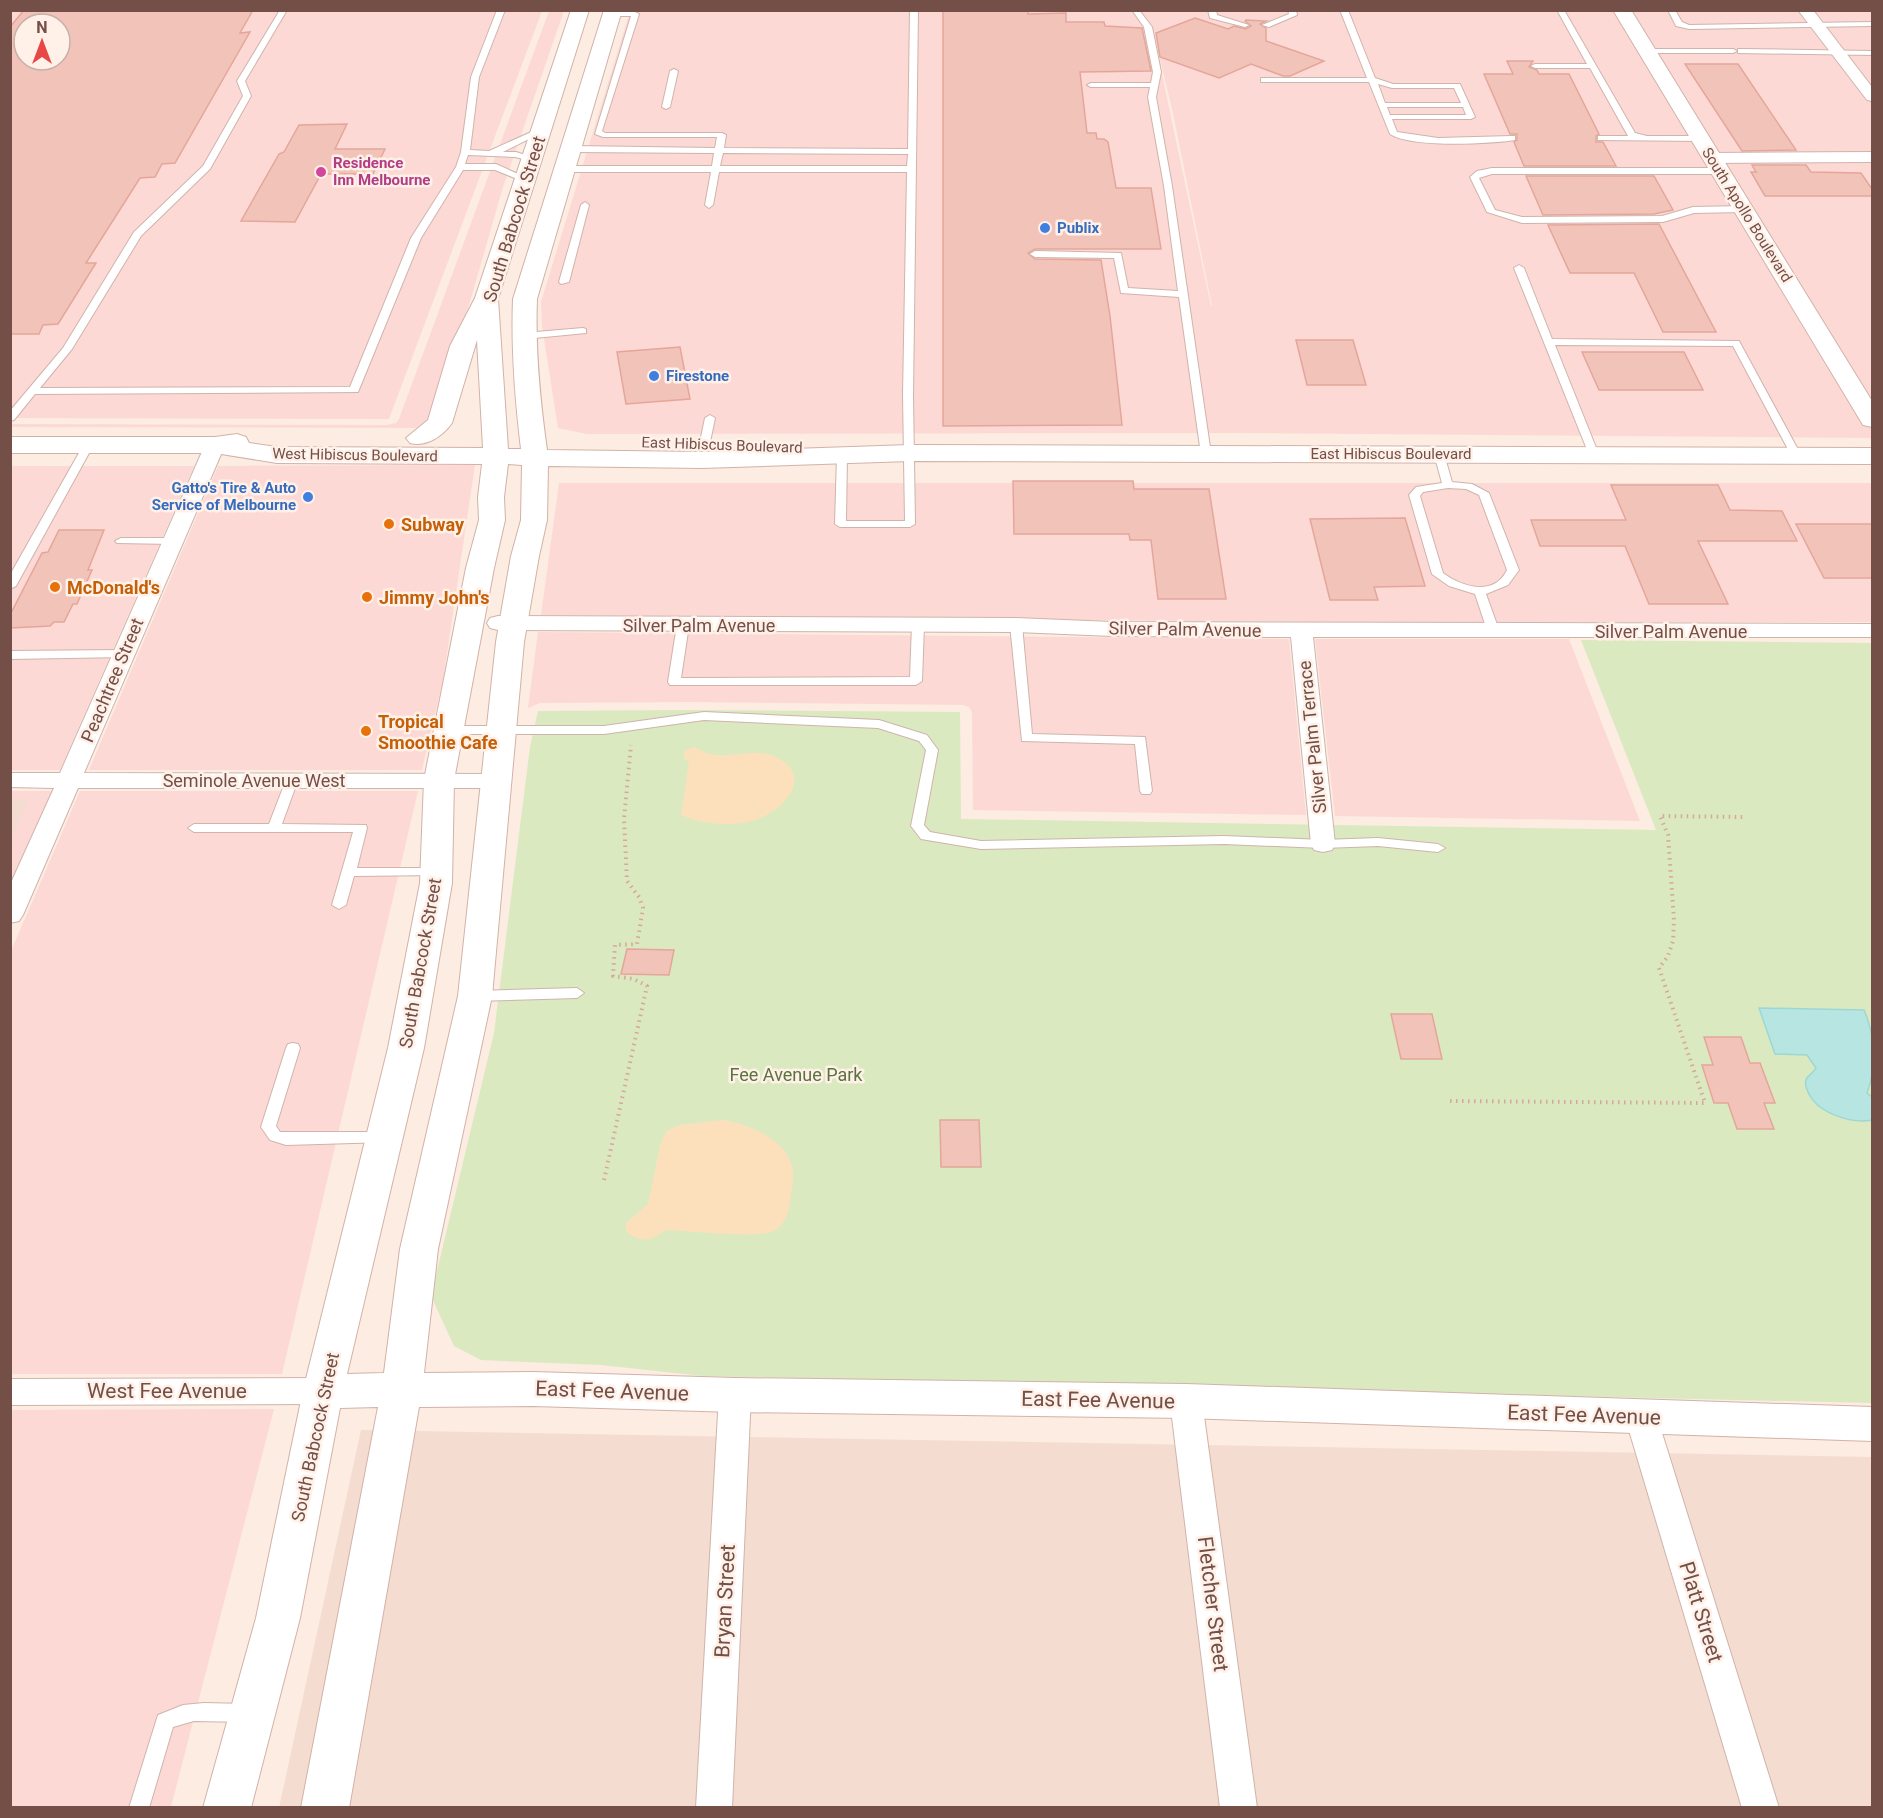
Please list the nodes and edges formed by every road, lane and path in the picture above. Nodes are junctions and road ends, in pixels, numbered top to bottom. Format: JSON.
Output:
{"nodes":[{"id":1,"x":284,"y":10,"type":"edge"},
{"id":2,"x":501,"y":10,"type":"edge"},
{"id":3,"x":580,"y":10,"type":"edge"},
{"id":4,"x":914,"y":10,"type":"edge"},
{"id":5,"x":1135,"y":10,"type":"edge"},
{"id":6,"x":1212,"y":10,"type":"edge"},
{"id":7,"x":1292,"y":10,"type":"edge"},
{"id":8,"x":1344,"y":10,"type":"edge"},
{"id":9,"x":1560,"y":10,"type":"edge"},
{"id":10,"x":1622,"y":10,"type":"edge"},
{"id":11,"x":1671,"y":10,"type":"edge"},
{"id":12,"x":1805,"y":10,"type":"edge"},
{"id":13,"x":613,"y":12,"type":"edge"},
{"id":14,"x":1872,"y":24,"type":"edge"},
{"id":15,"x":1245,"y":25,"type":"dead end"},
{"id":16,"x":1266,"y":25,"type":"dead end"},
{"id":17,"x":1817,"y":26,"type":"junction"},
{"id":18,"x":1647,"y":51,"type":"junction"},
{"id":19,"x":1838,"y":53,"type":"junction"},
{"id":20,"x":1872,"y":53,"type":"edge"},
{"id":21,"x":1535,"y":66,"type":"dead end"},
{"id":22,"x":1592,"y":66,"type":"junction"},
{"id":23,"x":674,"y":71,"type":"dead end"},
{"id":24,"x":1264,"y":80,"type":"dead end"},
{"id":25,"x":1373,"y":80,"type":"junction"},
{"id":26,"x":1156,"y":85,"type":"junction"},
{"id":27,"x":1091,"y":86,"type":"dead end"},
{"id":28,"x":1872,"y":97,"type":"edge"},
{"id":29,"x":1383,"y":105,"type":"junction"},
{"id":30,"x":1466,"y":105,"type":"junction"},
{"id":31,"x":666,"y":107,"type":"dead end"},
{"id":32,"x":1388,"y":117,"type":"junction"},
{"id":33,"x":541,"y":130,"type":"junction"},
{"id":34,"x":1512,"y":138,"type":"dead end"},
{"id":35,"x":1601,"y":138,"type":"dead end"},
{"id":36,"x":1639,"y":138,"type":"junction"},
{"id":37,"x":1700,"y":139,"type":"junction"},
{"id":38,"x":719,"y":151,"type":"junction"},
{"id":39,"x":465,"y":152,"type":"junction"},
{"id":40,"x":488,"y":152,"type":"junction"},
{"id":41,"x":912,"y":152,"type":"junction"},
{"id":42,"x":1872,"y":157,"type":"edge"},
{"id":43,"x":1715,"y":164,"type":"junction"},
{"id":44,"x":460,"y":167,"type":"junction"},
{"id":45,"x":528,"y":169,"type":"junction"},
{"id":46,"x":911,"y":169,"type":"junction"},
{"id":47,"x":566,"y":170,"type":"junction"},
{"id":48,"x":716,"y":170,"type":"junction"},
{"id":49,"x":709,"y":204,"type":"dead end"},
{"id":50,"x":585,"y":205,"type":"dead end"},
{"id":51,"x":1743,"y":209,"type":"junction"},
{"id":52,"x":1035,"y":254,"type":"dead end"},
{"id":53,"x":1519,"y":268,"type":"dead end"},
{"id":54,"x":564,"y":282,"type":"dead end"},
{"id":55,"x":1183,"y":294,"type":"junction"},
{"id":56,"x":486,"y":299,"type":"junction"},
{"id":57,"x":583,"y":331,"type":"dead end"},
{"id":58,"x":524,"y":336,"type":"junction"},
{"id":59,"x":1549,"y":342,"type":"junction"},
{"id":60,"x":32,"y":391,"type":"junction"},
{"id":61,"x":10,"y":418,"type":"edge"},
{"id":62,"x":1872,"y":420,"type":"edge"},
{"id":63,"x":419,"y":438,"type":"junction"},
{"id":64,"x":89,"y":444,"type":"junction"},
{"id":65,"x":215,"y":445,"type":"junction"},
{"id":66,"x":10,"y":446,"type":"edge"},
{"id":67,"x":495,"y":448,"type":"junction"},
{"id":68,"x":534,"y":449,"type":"junction"},
{"id":69,"x":910,"y":453,"type":"junction"},
{"id":70,"x":1206,"y":454,"type":"junction"},
{"id":71,"x":1439,"y":454,"type":"junction"},
{"id":72,"x":842,"y":455,"type":"junction"},
{"id":73,"x":1594,"y":455,"type":"junction"},
{"id":74,"x":1796,"y":455,"type":"junction"},
{"id":75,"x":1872,"y":456,"type":"edge"},
{"id":76,"x":1448,"y":485,"type":"junction"},
{"id":77,"x":121,"y":542,"type":"dead end"},
{"id":78,"x":172,"y":542,"type":"junction"},
{"id":79,"x":10,"y":586,"type":"edge"},
{"id":80,"x":1480,"y":592,"type":"junction"},
{"id":81,"x":505,"y":623,"type":"junction"},
{"id":82,"x":683,"y":625,"type":"junction"},
{"id":83,"x":918,"y":625,"type":"junction"},
{"id":84,"x":1016,"y":625,"type":"junction"},
{"id":85,"x":1301,"y":630,"type":"junction"},
{"id":86,"x":1493,"y":630,"type":"junction"},
{"id":87,"x":1872,"y":631,"type":"edge"},
{"id":88,"x":123,"y":654,"type":"junction"},
{"id":89,"x":10,"y":655,"type":"edge"},
{"id":90,"x":449,"y":730,"type":"junction"},
{"id":91,"x":501,"y":732,"type":"junction"},
{"id":92,"x":631,"y":743,"type":"dead end"},
{"id":93,"x":10,"y":780,"type":"edge"},
{"id":94,"x":70,"y":780,"type":"junction"},
{"id":95,"x":292,"y":780,"type":"junction"},
{"id":96,"x":439,"y":780,"type":"junction"},
{"id":97,"x":497,"y":781,"type":"junction"},
{"id":98,"x":1146,"y":792,"type":"dead end"},
{"id":99,"x":1745,"y":817,"type":"dead end"},
{"id":100,"x":195,"y":828,"type":"dead end"},
{"id":101,"x":274,"y":828,"type":"junction"},
{"id":102,"x":1323,"y":844,"type":"junction"},
{"id":103,"x":1438,"y":848,"type":"dead end"},
{"id":104,"x":349,"y":872,"type":"junction"},
{"id":105,"x":436,"y":872,"type":"junction"},
{"id":106,"x":339,"y":905,"type":"dead end"},
{"id":107,"x":10,"y":915,"type":"edge"},
{"id":108,"x":577,"y":993,"type":"dead end"},
{"id":109,"x":475,"y":996,"type":"junction"},
{"id":110,"x":293,"y":1048,"type":"dead end"},
{"id":111,"x":1450,"y":1101,"type":"dead end"},
{"id":112,"x":383,"y":1138,"type":"junction"},
{"id":113,"x":604,"y":1180,"type":"dead end"},
{"id":114,"x":402,"y":1390,"type":"junction"},
{"id":115,"x":323,"y":1391,"type":"junction"},
{"id":116,"x":10,"y":1392,"type":"edge"},
{"id":117,"x":735,"y":1395,"type":"junction"},
{"id":118,"x":1186,"y":1401,"type":"junction"},
{"id":119,"x":1641,"y":1417,"type":"junction"},
{"id":120,"x":1872,"y":1424,"type":"edge"},
{"id":121,"x":252,"y":1713,"type":"junction"},
{"id":122,"x":139,"y":1808,"type":"edge"},
{"id":123,"x":227,"y":1808,"type":"edge"},
{"id":124,"x":325,"y":1808,"type":"edge"},
{"id":125,"x":714,"y":1808,"type":"edge"},
{"id":126,"x":1239,"y":1808,"type":"edge"},
{"id":127,"x":1761,"y":1808,"type":"edge"}],
"edges":[{"from":1,"to":60,"type":"lane"},
{"from":2,"to":39,"type":"lane"},
{"from":3,"to":33,"type":"main road","name":"South Babcock Street"},
{"from":4,"to":41,"type":"lane"},
{"from":5,"to":26,"type":"lane"},
{"from":6,"to":15,"type":"lane"},
{"from":7,"to":16,"type":"lane"},
{"from":8,"to":25,"type":"lane"},
{"from":9,"to":22,"type":"lane"},
{"from":10,"to":18,"type":"main road","name":"South Apollo Boulevard"},
{"from":11,"to":17,"type":"lane"},
{"from":12,"to":17,"type":"street"},
{"from":13,"to":38,"type":"lane"},
{"from":13,"to":47,"type":"main road","name":"South Babcock Street"},
{"from":14,"to":17,"type":"lane"},
{"from":17,"to":19,"type":"street"},
{"from":18,"to":19,"type":"lane"},
{"from":18,"to":37,"type":"main road","name":"South Apollo Boulevard"},
{"from":19,"to":20,"type":"lane"},
{"from":19,"to":28,"type":"street"},
{"from":21,"to":22,"type":"lane"},
{"from":22,"to":36,"type":"lane"},
{"from":23,"to":31,"type":"lane"},
{"from":24,"to":25,"type":"lane"},
{"from":25,"to":29,"type":"lane"},
{"from":25,"to":30,"type":"lane"},
{"from":26,"to":27,"type":"lane"},
{"from":26,"to":55,"type":"lane"},
{"from":29,"to":30,"type":"lane"},
{"from":29,"to":32,"type":"lane"},
{"from":30,"to":32,"type":"lane"},
{"from":32,"to":34,"type":"lane"},
{"from":33,"to":40,"type":"lane"},
{"from":33,"to":45,"type":"main road","name":"South Babcock Street"},
{"from":33,"to":47,"type":"main road"},
{"from":35,"to":36,"type":"lane"},
{"from":36,"to":37,"type":"lane"},
{"from":37,"to":43,"type":"main road","name":"South Apollo Boulevard"},
{"from":38,"to":41,"type":"lane"},
{"from":38,"to":47,"type":"lane"},
{"from":38,"to":48,"type":"lane"},
{"from":39,"to":40,"type":"lane"},
{"from":39,"to":44,"type":"lane"},
{"from":40,"to":45,"type":"lane"},
{"from":41,"to":46,"type":"lane"},
{"from":42,"to":43,"type":"street"},
{"from":43,"to":51,"type":"main road","name":"South Apollo Boulevard"},
{"from":43,"to":51,"type":"lane"},
{"from":44,"to":45,"type":"lane"},
{"from":44,"to":60,"type":"lane"},
{"from":45,"to":47,"type":"main road"},
{"from":45,"to":56,"type":"main road","name":"South Babcock Street"},
{"from":46,"to":48,"type":"lane"},
{"from":46,"to":69,"type":"lane"},
{"from":47,"to":48,"type":"lane"},
{"from":47,"to":58,"type":"main road","name":"South Babcock Street"},
{"from":48,"to":49,"type":"lane"},
{"from":50,"to":54,"type":"lane"},
{"from":51,"to":62,"type":"main road","name":"South Apollo Boulevard"},
{"from":52,"to":55,"type":"lane"},
{"from":53,"to":59,"type":"lane"},
{"from":55,"to":70,"type":"lane"},
{"from":56,"to":63,"type":"main road"},
{"from":56,"to":67,"type":"main road","name":"South Babcock Street"},
{"from":57,"to":58,"type":"lane"},
{"from":58,"to":68,"type":"main road","name":"South Babcock Street"},
{"from":59,"to":73,"type":"lane"},
{"from":59,"to":74,"type":"lane"},
{"from":60,"to":61,"type":"lane"},
{"from":63,"to":65,"type":"main road","name":"West Hibiscus Boulevard"},
{"from":63,"to":67,"type":"main road","name":"West Hibiscus Boulevard"},
{"from":64,"to":65,"type":"main road","name":"West Hibiscus Boulevard"},
{"from":64,"to":66,"type":"main road","name":"West Hibiscus Boulevard"},
{"from":64,"to":79,"type":"lane"},
{"from":65,"to":67,"type":"main road","name":"West Hibiscus Boulevard"},
{"from":65,"to":78,"type":"street","name":"Peachtree Street"},
{"from":67,"to":68,"type":"main road"},
{"from":67,"to":90,"type":"main road","name":"South Babcock Street"},
{"from":68,"to":69,"type":"main road","name":"East Hibiscus Boulevard"},
{"from":68,"to":72,"type":"main road","name":"East Hibiscus Boulevard"},
{"from":68,"to":81,"type":"main road","name":"South Babcock Street"},
{"from":69,"to":70,"type":"main road","name":"East Hibiscus Boulevard"},
{"from":69,"to":72,"type":"main road","name":"East Hibiscus Boulevard"},
{"from":69,"to":72,"type":"lane"},
{"from":70,"to":71,"type":"main road","name":"East Hibiscus Boulevard"},
{"from":71,"to":73,"type":"main road","name":"East Hibiscus Boulevard"},
{"from":71,"to":76,"type":"lane"},
{"from":73,"to":74,"type":"main road","name":"East Hibiscus Boulevard"},
{"from":74,"to":75,"type":"main road","name":"East Hibiscus Boulevard"},
{"from":76,"to":80,"type":"lane"},
{"from":76,"to":80,"type":"lane"},
{"from":77,"to":78,"type":"lane"},
{"from":78,"to":88,"type":"street","name":"Peachtree Street"},
{"from":80,"to":86,"type":"lane"},
{"from":81,"to":82,"type":"street","name":"Silver Palm Avenue"},
{"from":81,"to":91,"type":"main road","name":"South Babcock Street"},
{"from":82,"to":83,"type":"street","name":"Silver Palm Avenue"},
{"from":82,"to":83,"type":"lane"},
{"from":83,"to":84,"type":"street","name":"Silver Palm Avenue"},
{"from":84,"to":85,"type":"street","name":"Silver Palm Avenue"},
{"from":84,"to":98,"type":"lane"},
{"from":85,"to":86,"type":"street","name":"Silver Palm Avenue"},
{"from":85,"to":102,"type":"street","name":"Silver Palm Terrace"},
{"from":86,"to":87,"type":"street","name":"Silver Palm Avenue"},
{"from":88,"to":89,"type":"lane"},
{"from":88,"to":94,"type":"street","name":"Peachtree Street"},
{"from":90,"to":91,"type":"lane"},
{"from":90,"to":96,"type":"main road","name":"South Babcock Street"},
{"from":91,"to":97,"type":"main road","name":"South Babcock Street"},
{"from":91,"to":102,"type":"lane"},
{"from":92,"to":113,"type":"path"},
{"from":93,"to":94,"type":"street","name":"Seminole Avenue West"},
{"from":94,"to":95,"type":"street","name":"Seminole Avenue West"},
{"from":94,"to":107,"type":"street","name":"Peachtree Street"},
{"from":95,"to":96,"type":"street","name":"Seminole Avenue West"},
{"from":95,"to":101,"type":"lane"},
{"from":96,"to":97,"type":"street","name":"Seminole Avenue West"},
{"from":96,"to":105,"type":"main road","name":"South Babcock Street"},
{"from":97,"to":109,"type":"main road","name":"South Babcock Street"},
{"from":99,"to":111,"type":"path"},
{"from":100,"to":101,"type":"lane"},
{"from":101,"to":104,"type":"lane"},
{"from":102,"to":103,"type":"lane"},
{"from":104,"to":105,"type":"lane"},
{"from":104,"to":106,"type":"lane"},
{"from":105,"to":112,"type":"main road","name":"South Babcock Street"},
{"from":108,"to":109,"type":"lane"},
{"from":109,"to":114,"type":"main road","name":"South Babcock Street"},
{"from":110,"to":112,"type":"lane"},
{"from":112,"to":115,"type":"main road","name":"South Babcock Street"},
{"from":114,"to":115,"type":"main road","name":"East Fee Avenue"},
{"from":114,"to":117,"type":"main road","name":"East Fee Avenue"},
{"from":114,"to":124,"type":"main road","name":"South Babcock Street"},
{"from":115,"to":116,"type":"street","name":"West Fee Avenue"},
{"from":115,"to":121,"type":"main road","name":"South Babcock Street"},
{"from":117,"to":118,"type":"main road","name":"East Fee Avenue"},
{"from":117,"to":125,"type":"street","name":"Bryan Street"},
{"from":118,"to":119,"type":"main road","name":"East Fee Avenue"},
{"from":118,"to":126,"type":"street","name":"Fletcher Street"},
{"from":119,"to":120,"type":"main road","name":"East Fee Avenue"},
{"from":119,"to":127,"type":"street","name":"Platt Street"},
{"from":121,"to":122,"type":"lane"},
{"from":121,"to":123,"type":"main road","name":"South Babcock Street"}]}
